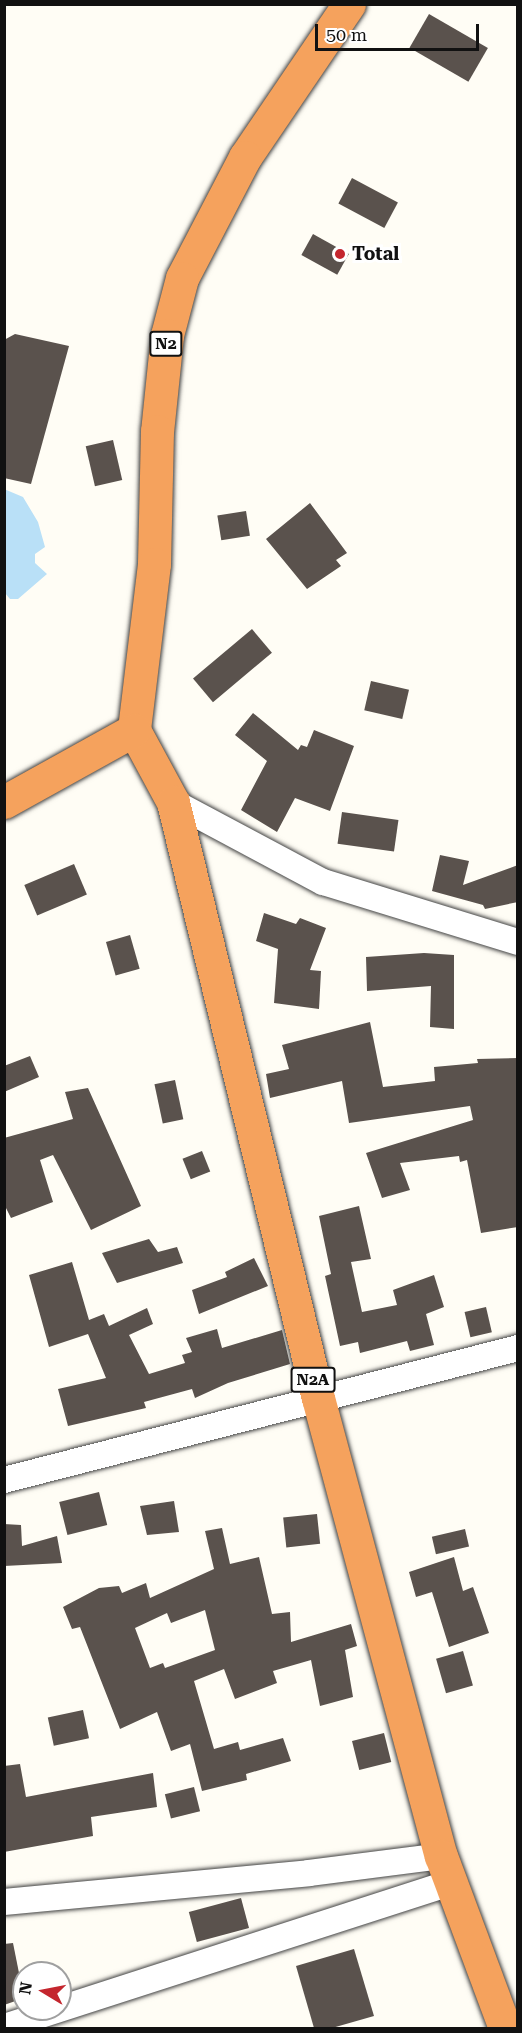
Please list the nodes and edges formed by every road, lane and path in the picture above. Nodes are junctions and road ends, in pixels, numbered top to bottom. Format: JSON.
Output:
{"nodes":[{"id":1,"x":349,"y":4,"type":"edge"},
{"id":2,"x":134,"y":730,"type":"junction"},
{"id":3,"x":4,"y":802,"type":"edge"},
{"id":4,"x":173,"y":802,"type":"junction"},
{"id":5,"x":518,"y":942,"type":"edge"},
{"id":6,"x":518,"y":1348,"type":"edge"},
{"id":7,"x":318,"y":1398,"type":"junction"},
{"id":8,"x":4,"y":1479,"type":"edge"},
{"id":9,"x":446,"y":1869,"type":"junction"},
{"id":10,"x":4,"y":1902,"type":"edge"},
{"id":11,"x":4,"y":2027,"type":"edge"},
{"id":12,"x":505,"y":2028,"type":"edge"}],
"edges":[{"from":1,"to":2,"type":"highway","number":"N2"},
{"from":2,"to":3,"type":"highway"},
{"from":2,"to":4,"type":"highway","number":"N2A"},
{"from":4,"to":5,"type":"street"},
{"from":4,"to":7,"type":"highway","number":"N2A"},
{"from":6,"to":7,"type":"street"},
{"from":7,"to":8,"type":"street"},
{"from":7,"to":9,"type":"highway","number":"N2A"},
{"from":9,"to":10,"type":"street"},
{"from":9,"to":11,"type":"street"},
{"from":9,"to":12,"type":"highway","number":"N2A"}]}
